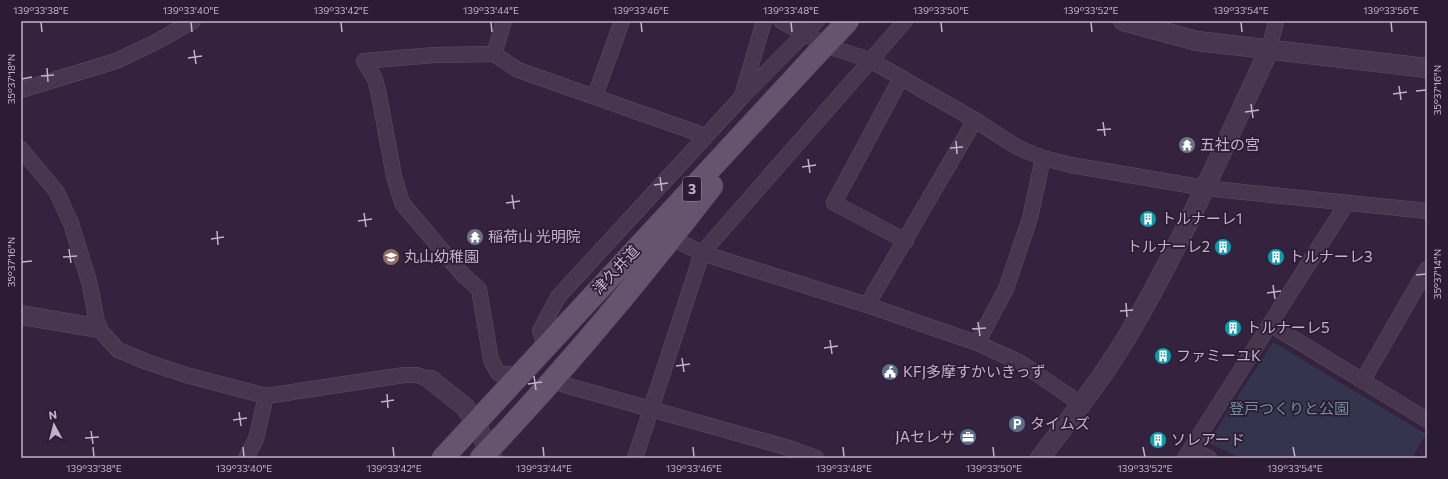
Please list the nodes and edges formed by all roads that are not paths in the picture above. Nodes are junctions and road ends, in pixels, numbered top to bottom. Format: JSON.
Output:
{"nodes":[{"id":1,"x":193,"y":21,"type":"edge"},
{"id":2,"x":504,"y":21,"type":"edge"},
{"id":3,"x":622,"y":21,"type":"edge"},
{"id":4,"x":764,"y":21,"type":"edge"},
{"id":5,"x":781,"y":21,"type":"edge"},
{"id":6,"x":817,"y":21,"type":"edge"},
{"id":7,"x":848,"y":21,"type":"edge"},
{"id":8,"x":905,"y":21,"type":"edge"},
{"id":9,"x":1123,"y":21,"type":"edge"},
{"id":10,"x":1276,"y":21,"type":"edge"},
{"id":11,"x":806,"y":34,"type":"junction"},
{"id":12,"x":1269,"y":50,"type":"junction"},
{"id":13,"x":494,"y":54,"type":"junction"},
{"id":14,"x":870,"y":60,"type":"junction"},
{"id":15,"x":1427,"y":68,"type":"edge"},
{"id":16,"x":901,"y":78,"type":"junction"},
{"id":17,"x":790,"y":84,"type":"junction"},
{"id":18,"x":21,"y":90,"type":"edge"},
{"id":19,"x":595,"y":96,"type":"junction"},
{"id":20,"x":742,"y":97,"type":"junction"},
{"id":21,"x":975,"y":120,"type":"junction"},
{"id":22,"x":706,"y":136,"type":"junction"},
{"id":23,"x":21,"y":149,"type":"edge"},
{"id":24,"x":1043,"y":158,"type":"junction"},
{"id":25,"x":1205,"y":188,"type":"junction"},
{"id":26,"x":1347,"y":203,"type":"junction"},
{"id":27,"x":1427,"y":211,"type":"edge"},
{"id":28,"x":671,"y":238,"type":"junction"},
{"id":29,"x":906,"y":241,"type":"junction"},
{"id":30,"x":702,"y":253,"type":"junction"},
{"id":31,"x":1427,"y":270,"type":"edge"},
{"id":32,"x":866,"y":305,"type":"junction"},
{"id":33,"x":21,"y":315,"type":"edge"},
{"id":34,"x":1270,"y":324,"type":"junction"},
{"id":35,"x":98,"y":328,"type":"junction"},
{"id":36,"x":977,"y":343,"type":"junction"},
{"id":37,"x":546,"y":346,"type":"junction"},
{"id":38,"x":518,"y":375,"type":"junction"},
{"id":39,"x":432,"y":380,"type":"joint"},
{"id":40,"x":1364,"y":380,"type":"junction"},
{"id":41,"x":551,"y":381,"type":"junction"},
{"id":42,"x":266,"y":396,"type":"junction"},
{"id":43,"x":1081,"y":404,"type":"junction"},
{"id":44,"x":651,"y":410,"type":"junction"},
{"id":45,"x":1427,"y":420,"type":"edge"},
{"id":46,"x":475,"y":422,"type":"junction"},
{"id":47,"x":1188,"y":454,"type":"edge"},
{"id":48,"x":488,"y":455,"type":"edge"},
{"id":49,"x":246,"y":458,"type":"edge"},
{"id":50,"x":443,"y":458,"type":"edge"},
{"id":51,"x":635,"y":458,"type":"edge"},
{"id":52,"x":816,"y":458,"type":"edge"},
{"id":53,"x":1040,"y":458,"type":"edge"},
{"id":54,"x":1209,"y":458,"type":"edge"}],
"edges":[{"from":1,"to":18,"type":"street"},
{"from":2,"to":13,"type":"street"},
{"from":3,"to":19,"type":"street"},
{"from":4,"to":20,"type":"street"},
{"from":5,"to":11,"type":"street"},
{"from":6,"to":11,"type":"street"},
{"from":7,"to":17,"type":"main road","name":"津久井道","number":"3","bridge":true},
{"from":8,"to":14,"type":"street"},
{"from":9,"to":12,"type":"street"},
{"from":10,"to":12,"type":"street"},
{"from":11,"to":14,"type":"street"},
{"from":11,"to":20,"type":"street"},
{"from":12,"to":15,"type":"street"},
{"from":12,"to":25,"type":"street"},
{"from":13,"to":19,"type":"street"},
{"from":13,"to":38,"type":"street"},
{"from":14,"to":16,"type":"street"},
{"from":14,"to":30,"type":"street"},
{"from":16,"to":21,"type":"street"},
{"from":16,"to":29,"type":"street"},
{"from":17,"to":28,"type":"main road","name":"津久井道","number":"3"},
{"from":17,"to":37,"type":"main road","name":"津久井道","number":"3"},
{"from":19,"to":22,"type":"street"},
{"from":20,"to":22,"type":"street"},
{"from":21,"to":24,"type":"street"},
{"from":21,"to":29,"type":"street"},
{"from":22,"to":37,"type":"street"},
{"from":23,"to":35,"type":"street"},
{"from":24,"to":25,"type":"street"},
{"from":24,"to":36,"type":"street"},
{"from":25,"to":26,"type":"street"},
{"from":25,"to":43,"type":"street"},
{"from":26,"to":27,"type":"street"},
{"from":26,"to":34,"type":"street"},
{"from":28,"to":30,"type":"street"},
{"from":28,"to":41,"type":"main road","name":"津久井道","number":"3"},
{"from":29,"to":32,"type":"street"},
{"from":30,"to":32,"type":"street"},
{"from":30,"to":44,"type":"street"},
{"from":31,"to":40,"type":"street"},
{"from":32,"to":36,"type":"street"},
{"from":33,"to":35,"type":"street"},
{"from":34,"to":40,"type":"street"},
{"from":34,"to":47,"type":"street"},
{"from":35,"to":42,"type":"street"},
{"from":36,"to":43,"type":"street"},
{"from":37,"to":38,"type":"main road","name":"津久井道","number":"3"},
{"from":38,"to":46,"type":"main road","name":"津久井道","number":"3"},
{"from":39,"to":42,"type":"street"},
{"from":39,"to":46,"type":"street"},
{"from":40,"to":45,"type":"street"},
{"from":41,"to":44,"type":"street"},
{"from":41,"to":48,"type":"main road","name":"津久井道","number":"3"},
{"from":42,"to":49,"type":"street"},
{"from":43,"to":53,"type":"street"},
{"from":44,"to":51,"type":"street"},
{"from":44,"to":52,"type":"street"},
{"from":46,"to":48,"type":"street"},
{"from":46,"to":50,"type":"main road","name":"津久井道","number":"3"},
{"from":47,"to":54,"type":"street"}]}
